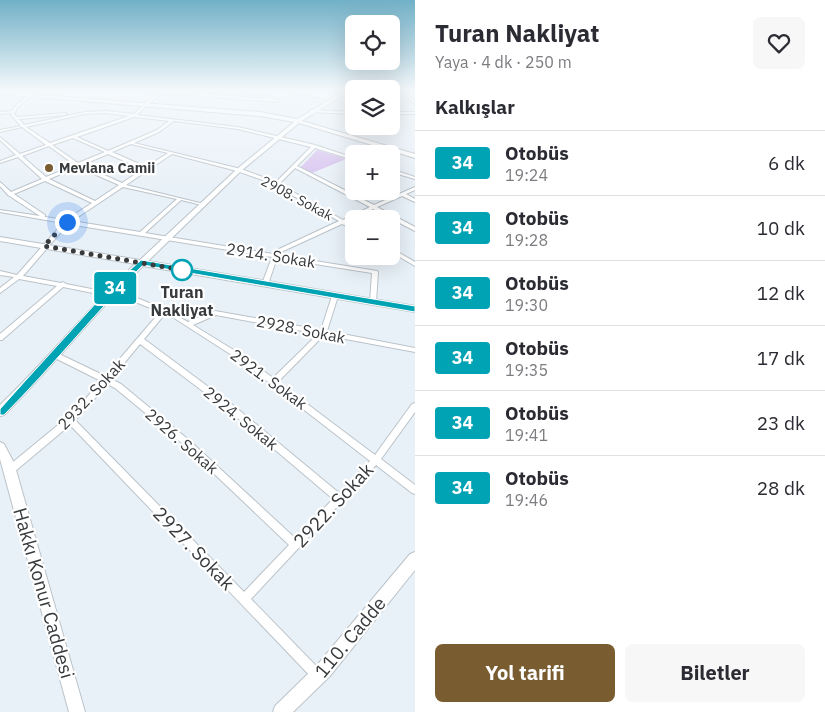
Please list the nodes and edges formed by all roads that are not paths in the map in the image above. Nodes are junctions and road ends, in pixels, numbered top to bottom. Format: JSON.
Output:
{"nodes":[{"id":1,"x":21,"y":123,"type":"edge"},
{"id":2,"x":37,"y":123,"type":"edge"},
{"id":3,"x":115,"y":123,"type":"edge"},
{"id":4,"x":169,"y":123,"type":"edge"},
{"id":5,"x":199,"y":123,"type":"edge"},
{"id":6,"x":294,"y":123,"type":"edge"},
{"id":7,"x":305,"y":123,"type":"edge"},
{"id":8,"x":24,"y":126,"type":"junction"},
{"id":9,"x":0,"y":131,"type":"edge"},
{"id":10,"x":277,"y":137,"type":"junction"},
{"id":11,"x":0,"y":138,"type":"edge"},
{"id":12,"x":74,"y":138,"type":"junction"},
{"id":13,"x":131,"y":143,"type":"junction"},
{"id":14,"x":50,"y":145,"type":"junction"},
{"id":15,"x":314,"y":146,"type":"junction"},
{"id":16,"x":108,"y":152,"type":"junction"},
{"id":17,"x":171,"y":153,"type":"junction"},
{"id":18,"x":18,"y":156,"type":"junction"},
{"id":19,"x":345,"y":156,"type":"edge"},
{"id":20,"x":415,"y":156,"type":"edge"},
{"id":21,"x":0,"y":162,"type":"edge"},
{"id":22,"x":78,"y":165,"type":"junction"},
{"id":23,"x":294,"y":166,"type":"junction"},
{"id":24,"x":146,"y":169,"type":"junction"},
{"id":25,"x":239,"y":170,"type":"junction"},
{"id":26,"x":400,"y":173,"type":"edge"},
{"id":27,"x":415,"y":178,"type":"edge"},
{"id":28,"x":45,"y":179,"type":"junction"},
{"id":29,"x":0,"y":184,"type":"edge"},
{"id":30,"x":277,"y":184,"type":"junction"},
{"id":31,"x":122,"y":185,"type":"junction"},
{"id":32,"x":415,"y":188,"type":"edge"},
{"id":33,"x":10,"y":194,"type":"junction"},
{"id":34,"x":402,"y":194,"type":"junction"},
{"id":35,"x":180,"y":199,"type":"junction"},
{"id":36,"x":415,"y":201,"type":"edge"},
{"id":37,"x":95,"y":203,"type":"junction"},
{"id":38,"x":202,"y":204,"type":"junction"},
{"id":39,"x":374,"y":207,"type":"junction"},
{"id":40,"x":0,"y":211,"type":"edge"},
{"id":41,"x":48,"y":219,"type":"junction"},
{"id":42,"x":67,"y":222,"type":"junction"},
{"id":43,"x":342,"y":222,"type":"junction"},
{"id":44,"x":345,"y":224,"type":"edge"},
{"id":45,"x":415,"y":229,"type":"edge"},
{"id":46,"x":141,"y":234,"type":"junction"},
{"id":47,"x":166,"y":238,"type":"junction"},
{"id":48,"x":0,"y":239,"type":"edge"},
{"id":49,"x":44,"y":246,"type":"junction"},
{"id":50,"x":275,"y":255,"type":"junction"},
{"id":51,"x":400,"y":255,"type":"edge"},
{"id":52,"x":141,"y":263,"type":"junction"},
{"id":53,"x":415,"y":264,"type":"edge"},
{"id":54,"x":0,"y":273,"type":"edge"},
{"id":55,"x":19,"y":276,"type":"junction"},
{"id":56,"x":63,"y":284,"type":"junction"},
{"id":57,"x":264,"y":284,"type":"junction"},
{"id":58,"x":0,"y":291,"type":"edge"},
{"id":59,"x":110,"y":293,"type":"junction"},
{"id":60,"x":335,"y":296,"type":"junction"},
{"id":61,"x":373,"y":302,"type":"junction"},
{"id":62,"x":415,"y":309,"type":"edge"},
{"id":63,"x":164,"y":311,"type":"junction"},
{"id":64,"x":188,"y":324,"type":"junction"},
{"id":65,"x":322,"y":333,"type":"junction"},
{"id":66,"x":0,"y":338,"type":"edge"},
{"id":67,"x":140,"y":340,"type":"junction"},
{"id":68,"x":415,"y":350,"type":"edge"},
{"id":69,"x":55,"y":354,"type":"junction"},
{"id":70,"x":107,"y":379,"type":"junction"},
{"id":71,"x":274,"y":381,"type":"junction"},
{"id":72,"x":415,"y":406,"type":"edge"},
{"id":73,"x":1,"y":410,"type":"edge"},
{"id":74,"x":70,"y":420,"type":"junction"},
{"id":75,"x":0,"y":446,"type":"edge"},
{"id":76,"x":376,"y":460,"type":"junction"},
{"id":77,"x":10,"y":470,"type":"junction"},
{"id":78,"x":415,"y":490,"type":"edge"},
{"id":79,"x":339,"y":499,"type":"junction"},
{"id":80,"x":296,"y":545,"type":"junction"},
{"id":81,"x":413,"y":566,"type":"edge"},
{"id":82,"x":244,"y":599,"type":"junction"},
{"id":83,"x":318,"y":676,"type":"junction"},
{"id":84,"x":77,"y":712,"type":"edge"},
{"id":85,"x":281,"y":712,"type":"edge"}],
"edges":[{"from":1,"to":8,"type":"street"},
{"from":2,"to":8,"type":"street"},
{"from":3,"to":12,"type":"street"},
{"from":4,"to":13,"type":"street"},
{"from":5,"to":10,"type":"street"},
{"from":6,"to":10,"type":"street"},
{"from":7,"to":20,"type":"street"},
{"from":8,"to":9,"type":"street"},
{"from":8,"to":14,"type":"street"},
{"from":10,"to":15,"type":"street"},
{"from":10,"to":25,"type":"street"},
{"from":11,"to":18,"type":"street"},
{"from":12,"to":14,"type":"street"},
{"from":12,"to":16,"type":"street"},
{"from":13,"to":16,"type":"street"},
{"from":13,"to":17,"type":"street","name":"2908. Sokak"},
{"from":14,"to":18,"type":"street"},
{"from":14,"to":22,"type":"street"},
{"from":15,"to":19,"type":"street"},
{"from":15,"to":23,"type":"street"},
{"from":16,"to":22,"type":"street"},
{"from":16,"to":24,"type":"street"},
{"from":17,"to":24,"type":"street"},
{"from":17,"to":25,"type":"street","name":"2908. Sokak"},
{"from":18,"to":21,"type":"street"},
{"from":18,"to":28,"type":"street"},
{"from":22,"to":28,"type":"street"},
{"from":22,"to":31,"type":"street"},
{"from":23,"to":30,"type":"street"},
{"from":23,"to":39,"type":"street"},
{"from":24,"to":31,"type":"street"},
{"from":25,"to":30,"type":"street","name":"2908. Sokak"},
{"from":25,"to":38,"type":"street"},
{"from":26,"to":27,"type":"street"},
{"from":28,"to":33,"type":"street"},
{"from":28,"to":37,"type":"street"},
{"from":29,"to":33,"type":"street"},
{"from":30,"to":43,"type":"street","name":"2908. Sokak"},
{"from":31,"to":35,"type":"street"},
{"from":31,"to":37,"type":"street"},
{"from":32,"to":34,"type":"street"},
{"from":33,"to":41,"type":"street"},
{"from":34,"to":36,"type":"street"},
{"from":34,"to":39,"type":"street"},
{"from":35,"to":38,"type":"street"},
{"from":35,"to":46,"type":"street"},
{"from":37,"to":42,"type":"street"},
{"from":38,"to":47,"type":"street"},
{"from":39,"to":43,"type":"street"},
{"from":39,"to":45,"type":"street"},
{"from":40,"to":41,"type":"street","name":"2914. Sokak"},
{"from":41,"to":42,"type":"street","name":"2914. Sokak"},
{"from":42,"to":46,"type":"street","name":"2914. Sokak"},
{"from":42,"to":49,"type":"street"},
{"from":43,"to":44,"type":"street","name":"2908. Sokak"},
{"from":43,"to":50,"type":"street"},
{"from":46,"to":47,"type":"street","name":"2914. Sokak"},
{"from":47,"to":50,"type":"street","name":"2914. Sokak"},
{"from":47,"to":52,"type":"street"},
{"from":48,"to":49,"type":"street"},
{"from":49,"to":52,"type":"street"},
{"from":49,"to":55,"type":"street"},
{"from":50,"to":57,"type":"street"},
{"from":50,"to":61,"type":"street","name":"2914. Sokak"},
{"from":51,"to":53,"type":"street"},
{"from":52,"to":57,"type":"street"},
{"from":52,"to":59,"type":"street"},
{"from":54,"to":55,"type":"street","name":"2921. Sokak"},
{"from":55,"to":56,"type":"street","name":"2921. Sokak"},
{"from":55,"to":58,"type":"street"},
{"from":56,"to":59,"type":"street","name":"2921. Sokak"},
{"from":56,"to":66,"type":"street"},
{"from":57,"to":60,"type":"street"},
{"from":59,"to":63,"type":"street","name":"2921. Sokak"},
{"from":59,"to":69,"type":"street"},
{"from":60,"to":61,"type":"street"},
{"from":60,"to":65,"type":"street"},
{"from":61,"to":62,"type":"street"},
{"from":63,"to":64,"type":"street","name":"2921. Sokak"},
{"from":63,"to":67,"type":"street","name":"2932. Sokak"},
{"from":64,"to":65,"type":"street","name":"2928. Sokak"},
{"from":64,"to":71,"type":"street","name":"2921. Sokak"},
{"from":65,"to":68,"type":"street","name":"2928. Sokak"},
{"from":65,"to":71,"type":"street"},
{"from":67,"to":70,"type":"street","name":"2932. Sokak"},
{"from":67,"to":79,"type":"street","name":"2924. Sokak"},
{"from":69,"to":70,"type":"street","name":"2926. Sokak"},
{"from":69,"to":73,"type":"street"},
{"from":70,"to":74,"type":"street","name":"2932. Sokak"},
{"from":70,"to":80,"type":"street","name":"2926. Sokak"},
{"from":71,"to":76,"type":"street","name":"2921. Sokak"},
{"from":72,"to":76,"type":"street","name":"2922. Sokak"},
{"from":74,"to":77,"type":"street","name":"2932. Sokak"},
{"from":74,"to":82,"type":"street","name":"2927. Sokak"},
{"from":75,"to":77,"type":"street","name":"Hakkı Konur Caddesi"},
{"from":76,"to":78,"type":"street","name":"2921. Sokak"},
{"from":76,"to":79,"type":"street","name":"2922. Sokak"},
{"from":77,"to":84,"type":"street","name":"Hakkı Konur Caddesi"},
{"from":79,"to":80,"type":"street","name":"2922. Sokak"},
{"from":80,"to":82,"type":"street","name":"2922. Sokak"},
{"from":81,"to":83,"type":"street","name":"110. Cadde"},
{"from":82,"to":83,"type":"street","name":"2927. Sokak"},
{"from":83,"to":85,"type":"street","name":"110. Cadde"}]}
